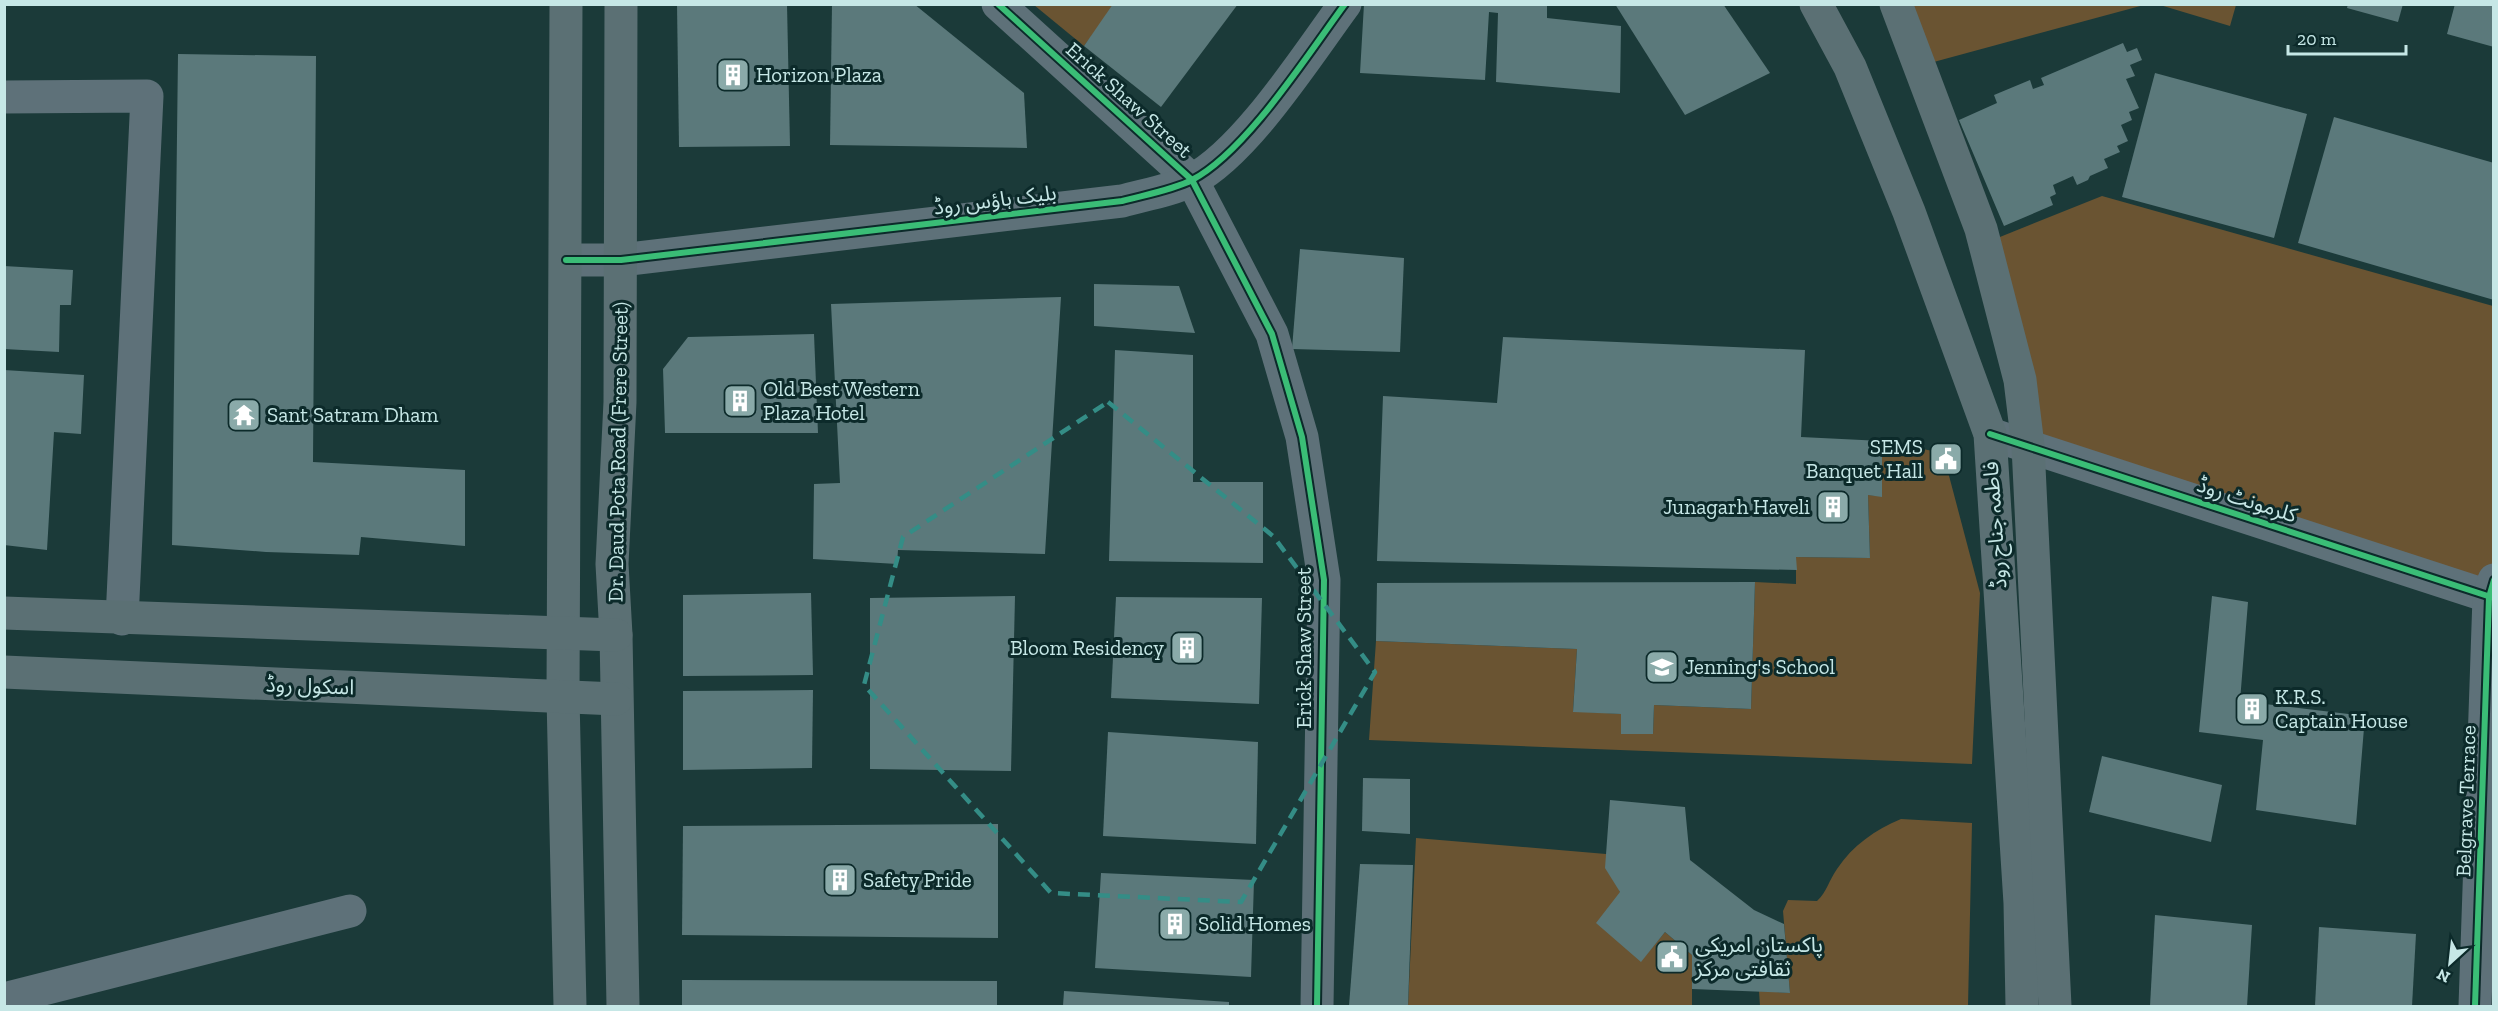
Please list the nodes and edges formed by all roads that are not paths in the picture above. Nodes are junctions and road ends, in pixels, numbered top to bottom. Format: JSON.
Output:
{"nodes":[{"id":1,"x":566,"y":4,"type":"edge"},
{"id":2,"x":621,"y":4,"type":"edge"},
{"id":3,"x":998,"y":4,"type":"edge"},
{"id":4,"x":1345,"y":4,"type":"edge"},
{"id":5,"x":1816,"y":4,"type":"edge"},
{"id":6,"x":1896,"y":4,"type":"edge"},
{"id":7,"x":4,"y":97,"type":"edge"},
{"id":8,"x":1192,"y":180,"type":"junction"},
{"id":9,"x":566,"y":260,"type":"junction"},
{"id":10,"x":621,"y":260,"type":"junction"},
{"id":11,"x":1990,"y":434,"type":"junction"},
{"id":12,"x":2028,"y":447,"type":"junction"},
{"id":13,"x":2492,"y":592,"type":"edge"},
{"id":14,"x":4,"y":613,"type":"edge"},
{"id":15,"x":122,"y":619,"type":"junction"},
{"id":16,"x":564,"y":633,"type":"junction"},
{"id":17,"x":616,"y":635,"type":"junction"},
{"id":18,"x":4,"y":672,"type":"edge"},
{"id":19,"x":563,"y":697,"type":"junction"},
{"id":20,"x":616,"y":699,"type":"junction"},
{"id":21,"x":350,"y":911,"type":"dead end"},
{"id":22,"x":4,"y":999,"type":"edge"},
{"id":23,"x":570,"y":1006,"type":"edge"},
{"id":24,"x":623,"y":1006,"type":"edge"},
{"id":25,"x":1317,"y":1006,"type":"edge"},
{"id":26,"x":2022,"y":1006,"type":"edge"},
{"id":27,"x":2055,"y":1006,"type":"edge"},
{"id":28,"x":2475,"y":1006,"type":"edge"}],
"edges":[{"from":1,"to":9,"type":"main road"},
{"from":2,"to":10,"type":"main road","name":"Dr. Daud Pota Road (Frere Street)"},
{"from":3,"to":8,"type":"street","name":"Erick Shaw Street"},
{"from":4,"to":8,"type":"street","name":"بلیک ہاؤس روڈ"},
{"from":5,"to":11,"type":"main road","name":"فاطمہ جناح روڈ"},
{"from":6,"to":12,"type":"main road","name":"فاطمہ جناح روڈ"},
{"from":7,"to":15,"type":"street"},
{"from":8,"to":10,"type":"street","name":"بلیک ہاؤس روڈ"},
{"from":8,"to":25,"type":"street","name":"Erick Shaw Street"},
{"from":9,"to":10,"type":"street","name":"بلیک ہاؤس روڈ"},
{"from":9,"to":16,"type":"main road"},
{"from":10,"to":17,"type":"main road","name":"Dr. Daud Pota Road (Frere Street)"},
{"from":11,"to":12,"type":"street","name":"کلرمونٹ روڈ"},
{"from":11,"to":26,"type":"main road","name":"فاطمہ جناح روڈ"},
{"from":12,"to":13,"type":"street","name":"کلرمونٹ روڈ"},
{"from":12,"to":27,"type":"main road","name":"فاطمہ جناح روڈ"},
{"from":13,"to":28,"type":"street","name":"Belgrave Terrace"},
{"from":14,"to":15,"type":"main road"},
{"from":15,"to":16,"type":"main road"},
{"from":16,"to":17,"type":"main road"},
{"from":16,"to":19,"type":"main road"},
{"from":17,"to":20,"type":"main road","name":"Dr. Daud Pota Road (Frere Street)"},
{"from":18,"to":19,"type":"main road","name":"اسکول روڈ"},
{"from":19,"to":20,"type":"main road","name":"اسکول روڈ"},
{"from":19,"to":23,"type":"main road"},
{"from":20,"to":24,"type":"main road","name":"Dr. Daud Pota Road (Frere Street)"},
{"from":21,"to":22,"type":"street"}]}
